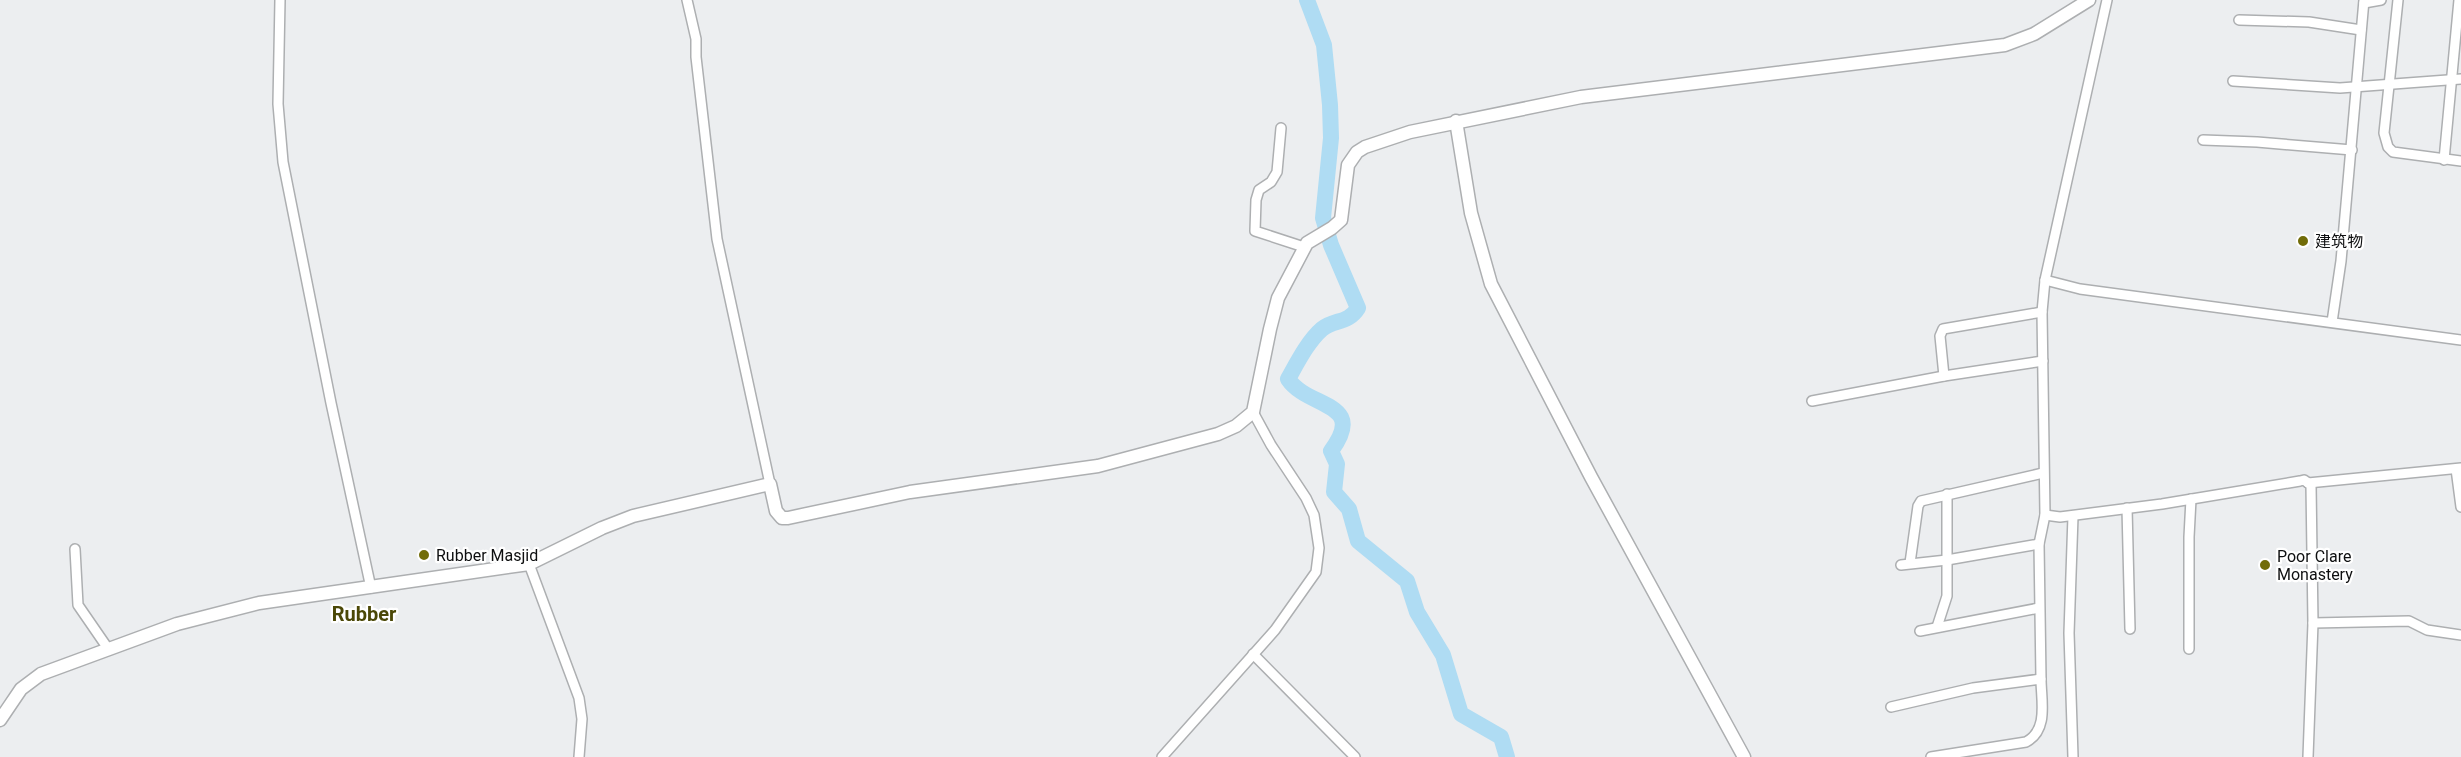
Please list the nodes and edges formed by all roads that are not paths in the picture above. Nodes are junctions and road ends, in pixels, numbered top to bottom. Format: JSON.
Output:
{"nodes":[{"id":1,"x":280,"y":0,"type":"edge"},
{"id":2,"x":687,"y":0,"type":"edge"},
{"id":3,"x":2089,"y":0,"type":"edge"},
{"id":4,"x":2107,"y":0,"type":"edge"},
{"id":5,"x":2381,"y":0,"type":"edge"},
{"id":6,"x":2398,"y":0,"type":"edge"},
{"id":7,"x":2459,"y":0,"type":"edge"},
{"id":8,"x":2364,"y":1,"type":"edge"},
{"id":9,"x":2239,"y":20,"type":"dead end"},
{"id":10,"x":2361,"y":30,"type":"junction"},
{"id":11,"x":2456,"y":80,"type":"edge"},
{"id":12,"x":2233,"y":81,"type":"dead end"},
{"id":13,"x":2390,"y":85,"type":"junction"},
{"id":14,"x":2356,"y":88,"type":"junction"},
{"id":15,"x":1456,"y":122,"type":"junction"},
{"id":16,"x":1281,"y":128,"type":"dead end"},
{"id":17,"x":2203,"y":140,"type":"dead end"},
{"id":18,"x":2352,"y":150,"type":"junction"},
{"id":19,"x":2444,"y":160,"type":"junction"},
{"id":20,"x":2461,"y":161,"type":"edge"},
{"id":21,"x":1304,"y":247,"type":"junction"},
{"id":22,"x":2045,"y":280,"type":"junction"},
{"id":23,"x":2042,"y":312,"type":"junction"},
{"id":24,"x":2332,"y":322,"type":"junction"},
{"id":25,"x":2461,"y":340,"type":"edge"},
{"id":26,"x":2043,"y":362,"type":"junction"},
{"id":27,"x":1944,"y":376,"type":"junction"},
{"id":28,"x":1812,"y":401,"type":"dead end"},
{"id":29,"x":1253,"y":412,"type":"junction"},
{"id":30,"x":2458,"y":468,"type":"edge"},
{"id":31,"x":2043,"y":473,"type":"junction"},
{"id":32,"x":2308,"y":483,"type":"junction"},
{"id":33,"x":770,"y":484,"type":"junction"},
{"id":34,"x":1947,"y":494,"type":"junction"},
{"id":35,"x":2191,"y":499,"type":"junction"},
{"id":36,"x":2461,"y":507,"type":"edge"},
{"id":37,"x":2127,"y":508,"type":"junction"},
{"id":38,"x":2045,"y":515,"type":"junction"},
{"id":39,"x":2073,"y":516,"type":"junction"},
{"id":40,"x":2039,"y":544,"type":"junction"},
{"id":41,"x":75,"y":549,"type":"dead end"},
{"id":42,"x":1947,"y":560,"type":"junction"},
{"id":43,"x":529,"y":564,"type":"junction"},
{"id":44,"x":370,"y":588,"type":"junction"},
{"id":45,"x":2039,"y":608,"type":"junction"},
{"id":46,"x":2313,"y":622,"type":"junction"},
{"id":47,"x":1937,"y":627,"type":"junction"},
{"id":48,"x":2130,"y":628,"type":"dead end"},
{"id":49,"x":1920,"y":631,"type":"dead end"},
{"id":50,"x":2461,"y":635,"type":"edge"},
{"id":51,"x":2188,"y":649,"type":"dead end"},
{"id":52,"x":109,"y":650,"type":"junction"},
{"id":53,"x":1253,"y":654,"type":"junction"},
{"id":54,"x":2041,"y":679,"type":"junction"},
{"id":55,"x":1892,"y":707,"type":"dead end"},
{"id":56,"x":0,"y":720,"type":"edge"},
{"id":57,"x":1988,"y":752,"type":"edge"},
{"id":58,"x":579,"y":757,"type":"edge"},
{"id":59,"x":1162,"y":757,"type":"edge"},
{"id":60,"x":1355,"y":757,"type":"edge"},
{"id":61,"x":1744,"y":757,"type":"edge"},
{"id":62,"x":1931,"y":757,"type":"edge"},
{"id":63,"x":2073,"y":757,"type":"edge"},
{"id":64,"x":2308,"y":757,"type":"edge"}],
"edges":[{"from":1,"to":44,"type":"street"},
{"from":2,"to":33,"type":"street"},
{"from":3,"to":15,"type":"street"},
{"from":4,"to":22,"type":"street"},
{"from":5,"to":8,"type":"street"},
{"from":6,"to":13,"type":"street"},
{"from":7,"to":11,"type":"street"},
{"from":8,"to":10,"type":"street"},
{"from":9,"to":10,"type":"street"},
{"from":10,"to":14,"type":"street"},
{"from":11,"to":13,"type":"street"},
{"from":11,"to":19,"type":"street"},
{"from":12,"to":14,"type":"street"},
{"from":13,"to":14,"type":"street"},
{"from":13,"to":19,"type":"street"},
{"from":14,"to":18,"type":"street"},
{"from":15,"to":21,"type":"street"},
{"from":15,"to":61,"type":"street"},
{"from":16,"to":21,"type":"street"},
{"from":17,"to":18,"type":"street"},
{"from":18,"to":24,"type":"street"},
{"from":19,"to":20,"type":"street"},
{"from":21,"to":29,"type":"street"},
{"from":22,"to":23,"type":"street"},
{"from":22,"to":24,"type":"street"},
{"from":23,"to":26,"type":"street"},
{"from":23,"to":27,"type":"street"},
{"from":24,"to":25,"type":"street"},
{"from":26,"to":27,"type":"street"},
{"from":26,"to":31,"type":"street"},
{"from":27,"to":28,"type":"street"},
{"from":29,"to":33,"type":"street"},
{"from":29,"to":53,"type":"street"},
{"from":30,"to":32,"type":"street"},
{"from":30,"to":36,"type":"street"},
{"from":31,"to":34,"type":"street"},
{"from":31,"to":38,"type":"street"},
{"from":32,"to":35,"type":"street"},
{"from":32,"to":46,"type":"street"},
{"from":33,"to":43,"type":"street"},
{"from":34,"to":42,"type":"street"},
{"from":34,"to":42,"type":"street"},
{"from":35,"to":37,"type":"street"},
{"from":35,"to":51,"type":"street"},
{"from":37,"to":39,"type":"street"},
{"from":37,"to":48,"type":"street"},
{"from":38,"to":39,"type":"street"},
{"from":38,"to":40,"type":"street"},
{"from":39,"to":63,"type":"street"},
{"from":40,"to":42,"type":"street"},
{"from":40,"to":45,"type":"street"},
{"from":41,"to":52,"type":"street"},
{"from":42,"to":47,"type":"street"},
{"from":43,"to":44,"type":"street"},
{"from":43,"to":58,"type":"street"},
{"from":44,"to":52,"type":"street"},
{"from":45,"to":47,"type":"street"},
{"from":45,"to":54,"type":"street"},
{"from":46,"to":50,"type":"street"},
{"from":46,"to":64,"type":"street"},
{"from":47,"to":49,"type":"street"},
{"from":52,"to":56,"type":"street"},
{"from":53,"to":59,"type":"street"},
{"from":53,"to":60,"type":"street"},
{"from":54,"to":55,"type":"street"},
{"from":54,"to":57,"type":"street"},
{"from":57,"to":62,"type":"street"}]}
